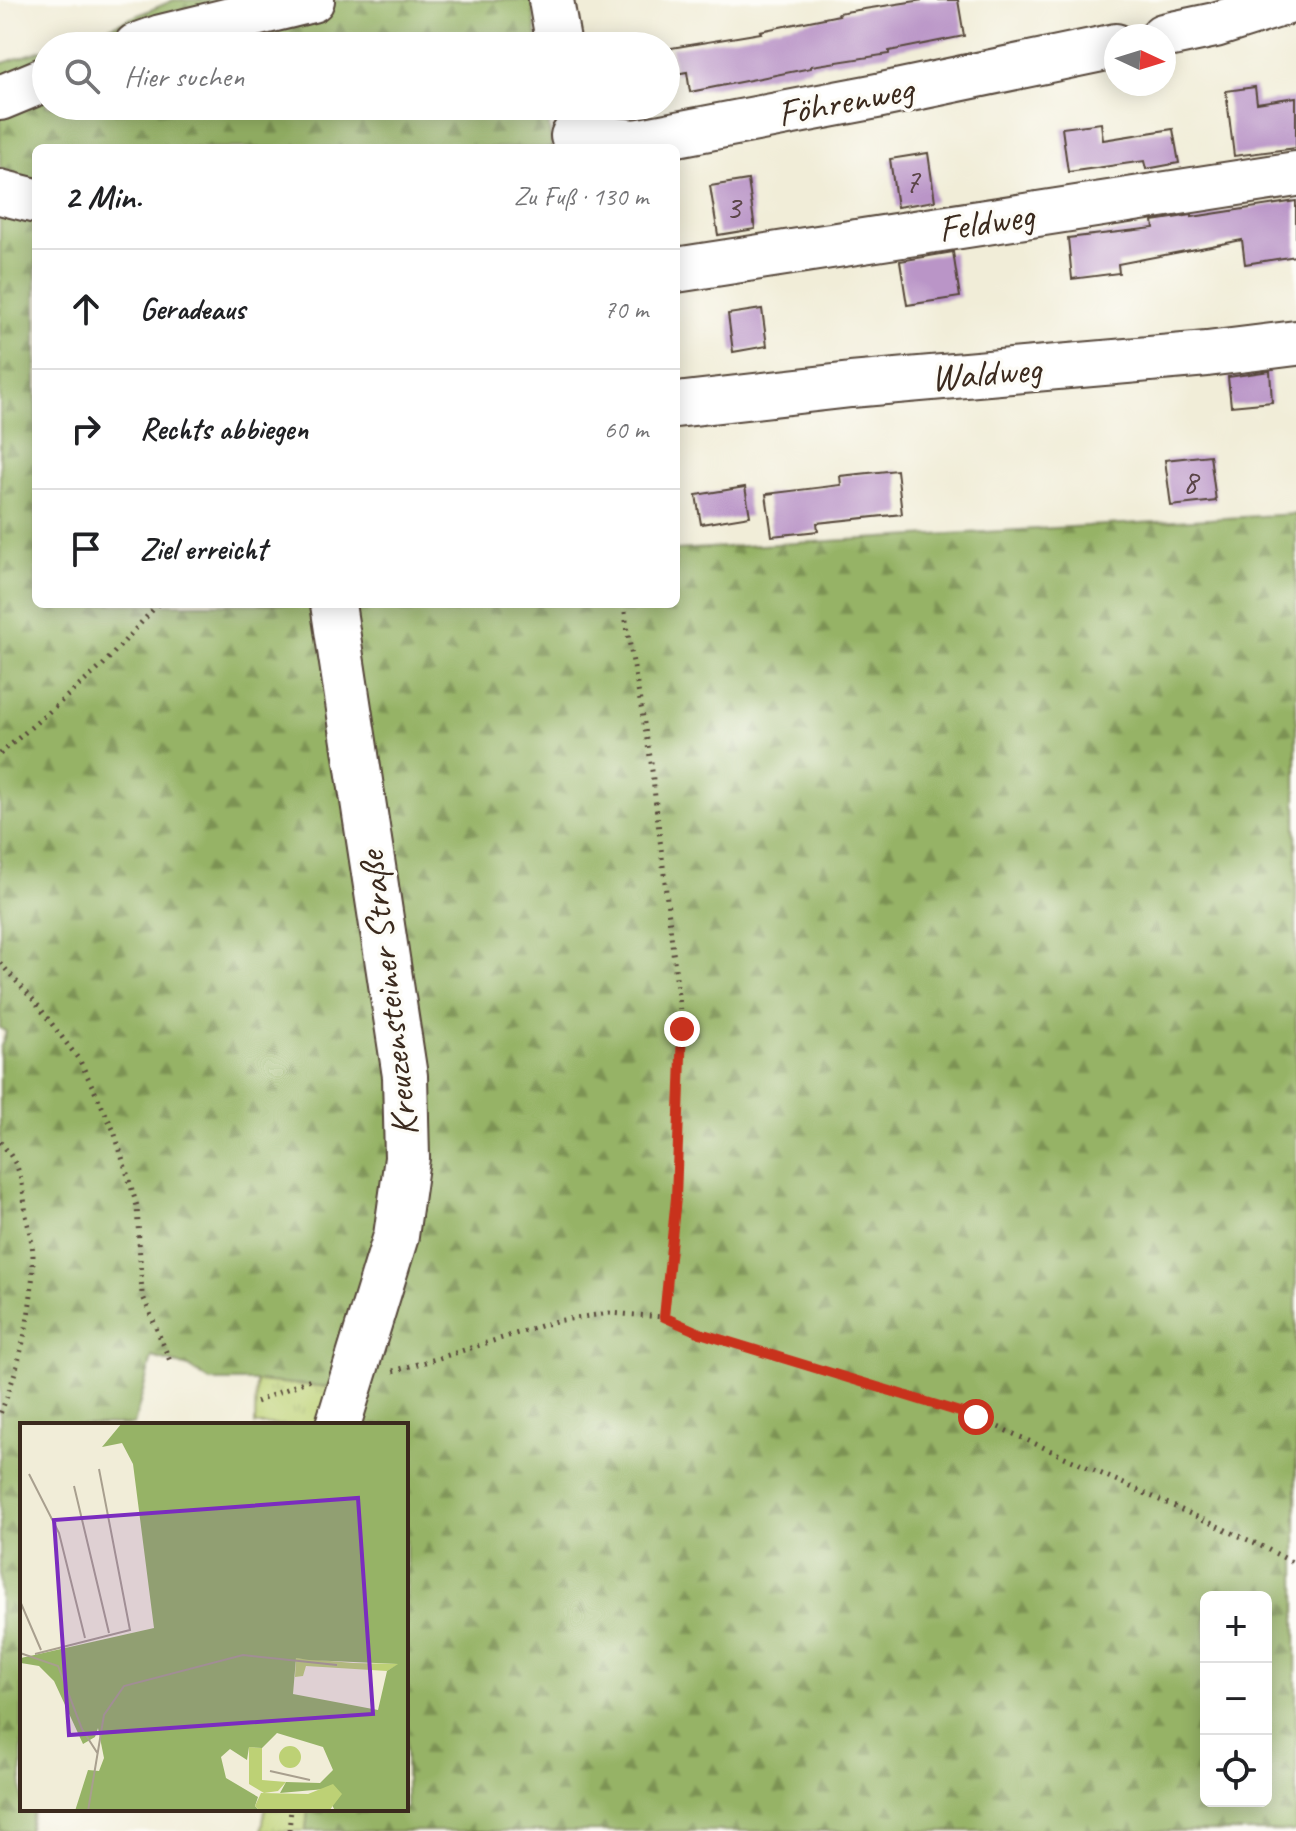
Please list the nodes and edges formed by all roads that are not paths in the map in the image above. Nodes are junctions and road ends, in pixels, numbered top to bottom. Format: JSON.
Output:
{"nodes":[{"id":1,"x":312,"y":0,"type":"edge"},
{"id":2,"x":551,"y":0,"type":"edge"},
{"id":3,"x":1294,"y":0,"type":"edge"},
{"id":4,"x":181,"y":32,"type":"edge"},
{"id":5,"x":557,"y":32,"type":"edge"},
{"id":6,"x":1176,"y":33,"type":"edge"},
{"id":7,"x":1104,"y":49,"type":"edge"},
{"id":8,"x":32,"y":85,"type":"edge"},
{"id":9,"x":0,"y":98,"type":"edge"},
{"id":10,"x":572,"y":130,"type":"edge"},
{"id":11,"x":1296,"y":174,"type":"edge"},
{"id":12,"x":0,"y":192,"type":"edge"},
{"id":13,"x":32,"y":200,"type":"edge"},
{"id":14,"x":680,"y":269,"type":"edge"},
{"id":15,"x":1296,"y":343,"type":"edge"},
{"id":16,"x":680,"y":405,"type":"edge"},
{"id":17,"x":334,"y":608,"type":"edge"},
{"id":18,"x":339,"y":1423,"type":"edge"}],
"edges":[{"from":1,"to":4,"type":"street"},
{"from":2,"to":5,"type":"street"},
{"from":3,"to":6,"type":"street"},
{"from":7,"to":10,"type":"street","name":"Föhrenweg"},
{"from":8,"to":9,"type":"street"},
{"from":11,"to":14,"type":"street","name":"Feldweg"},
{"from":12,"to":13,"type":"street"},
{"from":15,"to":16,"type":"street","name":"Waldweg"},
{"from":17,"to":18,"type":"street","name":"Kreuzensteiner Straße"}]}
